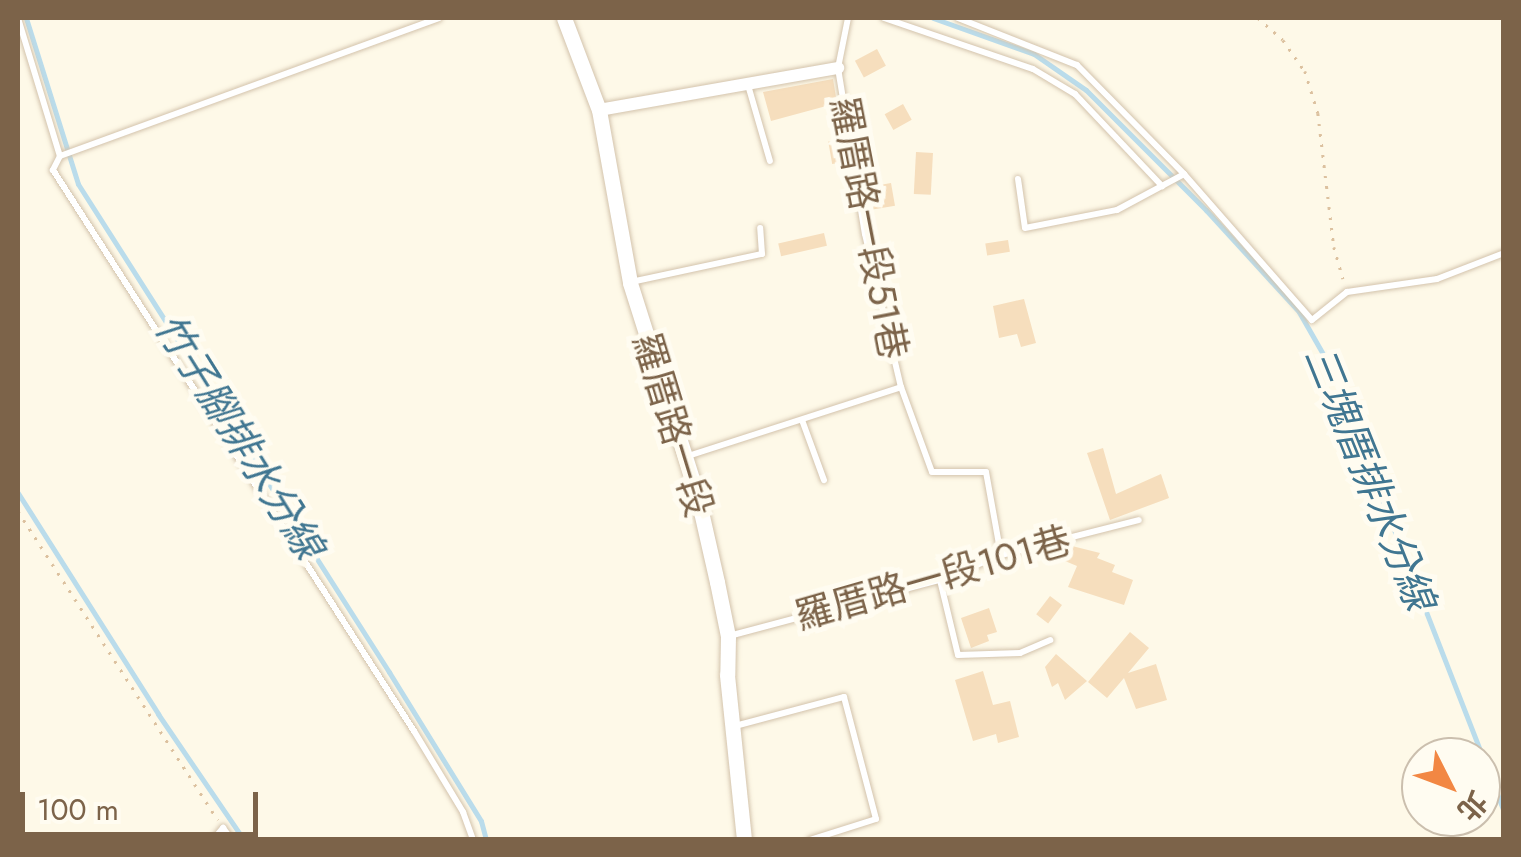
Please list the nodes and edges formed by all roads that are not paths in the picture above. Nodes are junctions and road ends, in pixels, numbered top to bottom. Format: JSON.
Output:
{"nodes":[{"id":1,"x":18,"y":18,"type":"edge"},
{"id":2,"x":439,"y":18,"type":"edge"},
{"id":3,"x":564,"y":18,"type":"edge"},
{"id":4,"x":848,"y":18,"type":"edge"},
{"id":5,"x":884,"y":18,"type":"edge"},
{"id":6,"x":958,"y":18,"type":"edge"},
{"id":7,"x":838,"y":68,"type":"junction"},
{"id":8,"x":747,"y":84,"type":"junction"},
{"id":9,"x":599,"y":110,"type":"junction"},
{"id":10,"x":60,"y":156,"type":"junction"},
{"id":11,"x":770,"y":161,"type":"dead end"},
{"id":12,"x":1184,"y":174,"type":"junction"},
{"id":13,"x":1018,"y":180,"type":"dead end"},
{"id":14,"x":1162,"y":186,"type":"junction"},
{"id":15,"x":760,"y":228,"type":"dead end"},
{"id":16,"x":1504,"y":253,"type":"edge"},
{"id":17,"x":630,"y":283,"type":"junction"},
{"id":18,"x":901,"y":388,"type":"junction"},
{"id":19,"x":802,"y":420,"type":"junction"},
{"id":20,"x":686,"y":457,"type":"junction"},
{"id":21,"x":824,"y":480,"type":"dead end"},
{"id":22,"x":1139,"y":520,"type":"dead end"},
{"id":23,"x":1001,"y":555,"type":"junction"},
{"id":24,"x":940,"y":580,"type":"junction"},
{"id":25,"x":728,"y":636,"type":"junction"},
{"id":26,"x":1050,"y":640,"type":"dead end"},
{"id":27,"x":735,"y":726,"type":"junction"},
{"id":28,"x":213,"y":840,"type":"edge"},
{"id":29,"x":232,"y":840,"type":"edge"},
{"id":30,"x":473,"y":840,"type":"edge"},
{"id":31,"x":744,"y":840,"type":"edge"},
{"id":32,"x":810,"y":840,"type":"edge"}],
"edges":[{"from":1,"to":10,"type":"lane"},
{"from":2,"to":10,"type":"lane"},
{"from":3,"to":9,"type":"street","name":"羅厝路一段"},
{"from":4,"to":7,"type":"lane","name":"羅厝路一段51巷"},
{"from":5,"to":14,"type":"lane"},
{"from":6,"to":12,"type":"lane"},
{"from":7,"to":8,"type":"street","name":"羅厝路一段51巷"},
{"from":7,"to":18,"type":"lane","name":"羅厝路一段51巷"},
{"from":8,"to":9,"type":"street","name":"羅厝路一段51巷"},
{"from":8,"to":11,"type":"lane"},
{"from":9,"to":17,"type":"street","name":"羅厝路一段"},
{"from":10,"to":30,"type":"lane"},
{"from":12,"to":14,"type":"lane"},
{"from":12,"to":16,"type":"lane"},
{"from":13,"to":14,"type":"lane"},
{"from":15,"to":17,"type":"lane"},
{"from":17,"to":20,"type":"street","name":"羅厝路一段"},
{"from":18,"to":19,"type":"lane","name":"羅厝路一段51巷"},
{"from":18,"to":23,"type":"lane","name":"羅厝路一段51巷"},
{"from":19,"to":20,"type":"lane","name":"羅厝路一段51巷"},
{"from":19,"to":21,"type":"lane"},
{"from":20,"to":25,"type":"street","name":"羅厝路一段"},
{"from":22,"to":23,"type":"lane","name":"羅厝路一段101巷"},
{"from":23,"to":24,"type":"lane","name":"羅厝路一段101巷"},
{"from":24,"to":25,"type":"lane","name":"羅厝路一段101巷"},
{"from":24,"to":26,"type":"lane"},
{"from":25,"to":27,"type":"street","name":"羅厝路一段"},
{"from":27,"to":31,"type":"street","name":"羅厝路一段"},
{"from":27,"to":32,"type":"lane"},
{"from":28,"to":29,"type":"lane"}]}
